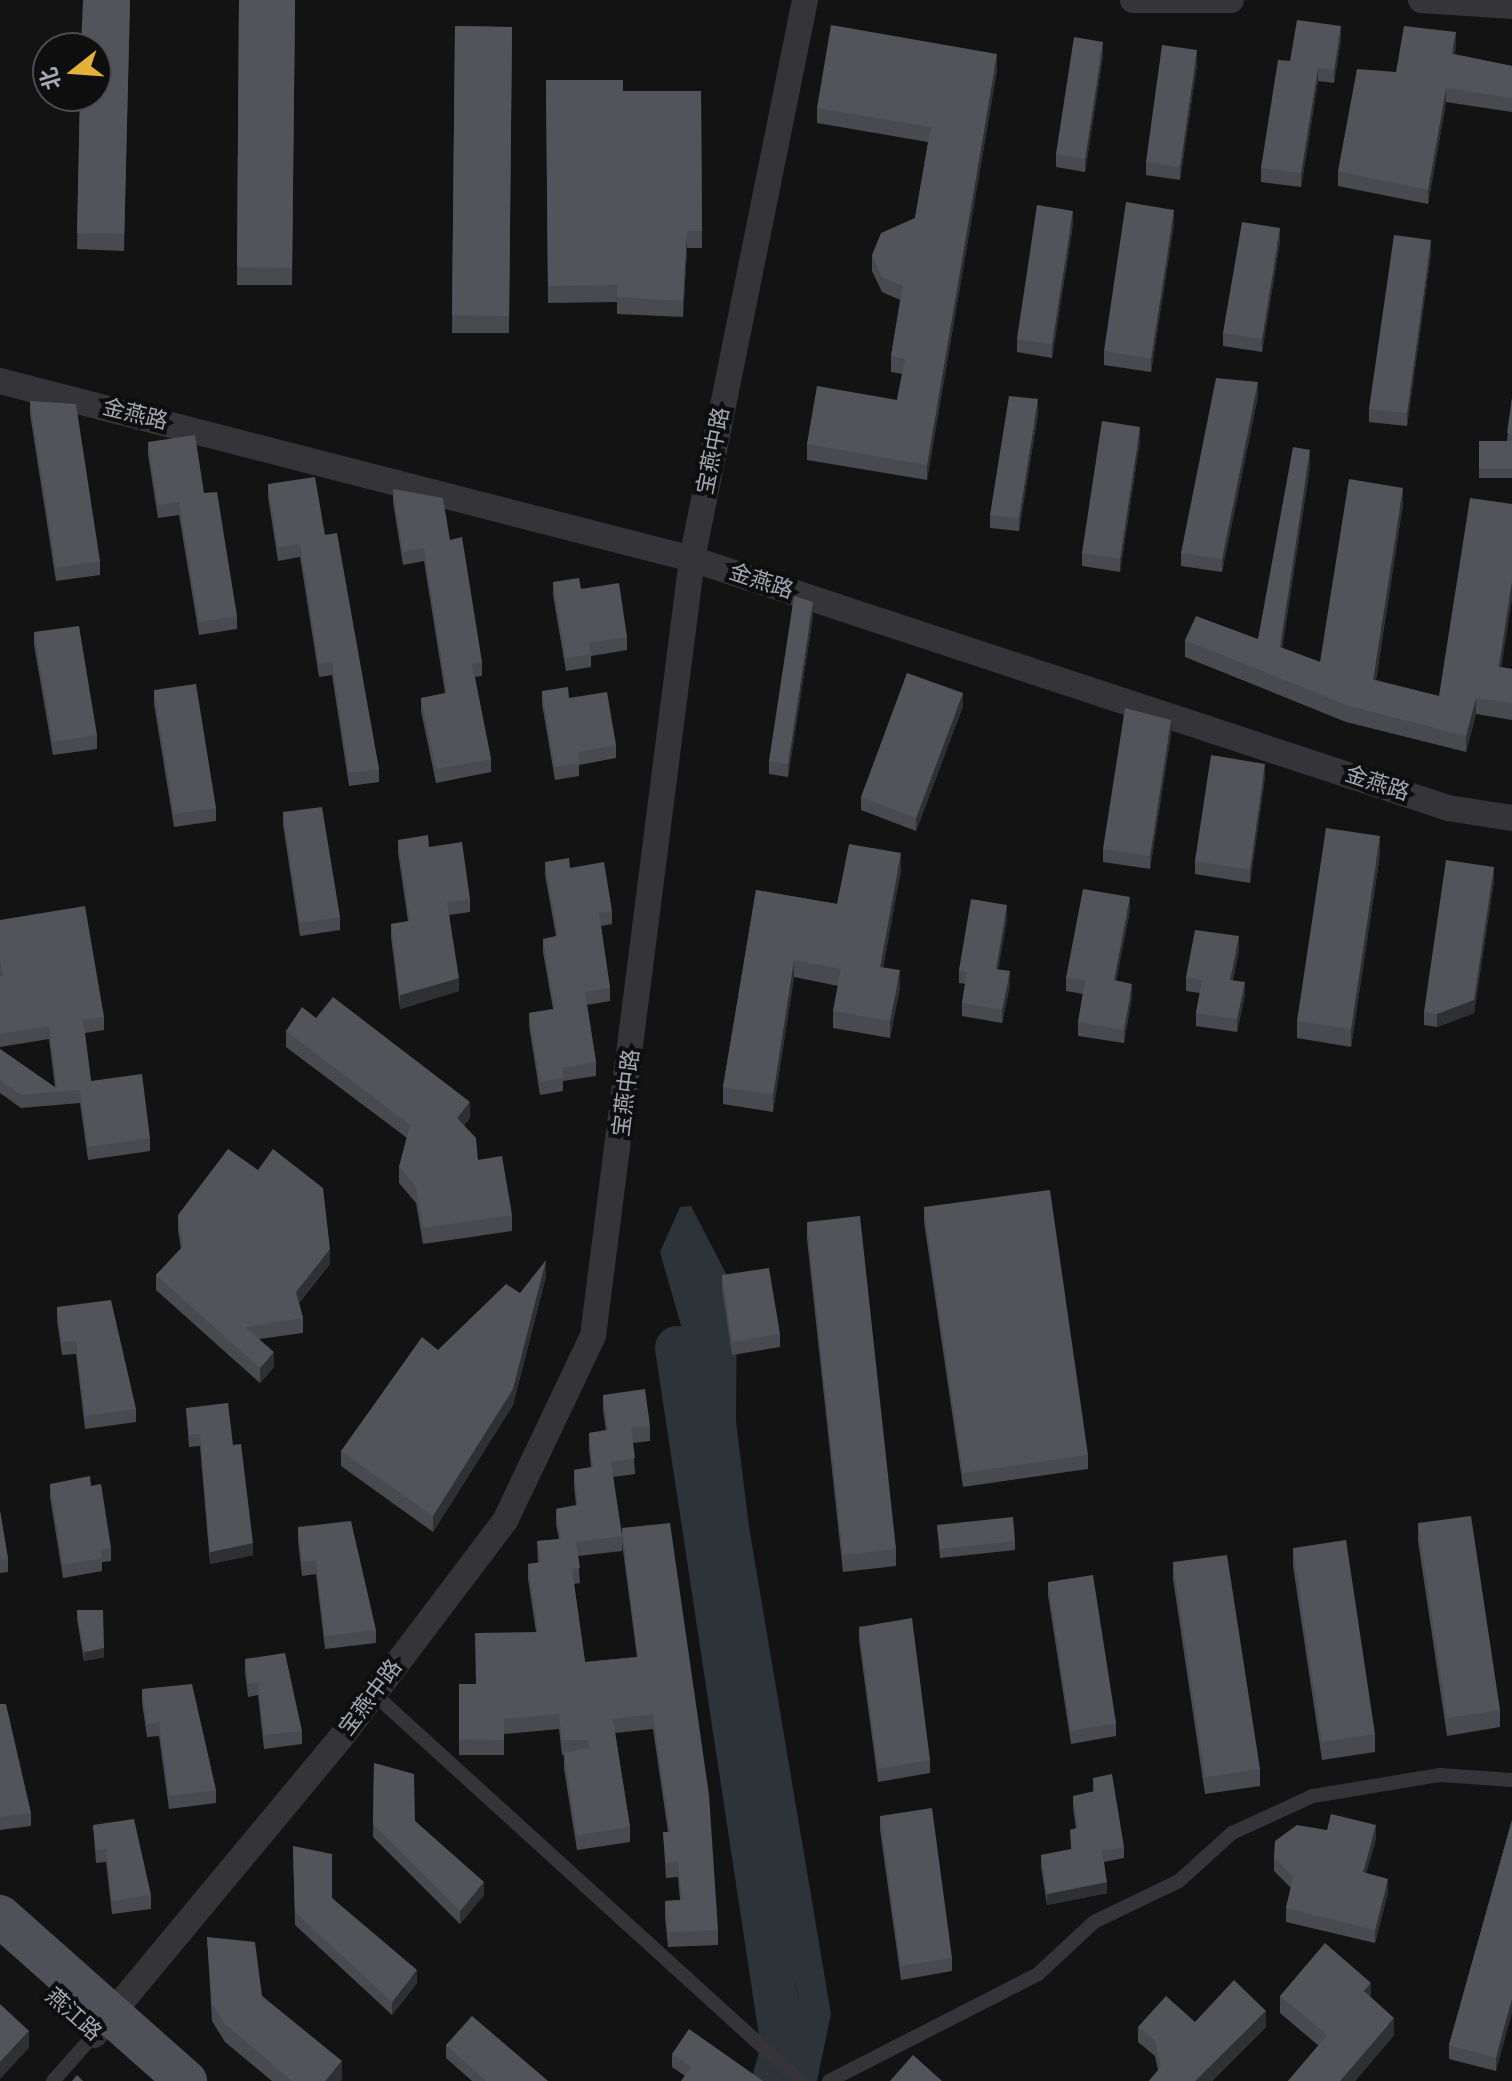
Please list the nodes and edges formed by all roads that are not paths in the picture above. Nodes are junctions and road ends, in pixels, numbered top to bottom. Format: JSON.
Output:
{"nodes":[{"id":1,"x":805,"y":0,"type":"edge"},
{"id":2,"x":1133,"y":0,"type":"edge"},
{"id":3,"x":1231,"y":0,"type":"edge"},
{"id":4,"x":1421,"y":0,"type":"edge"},
{"id":5,"x":1512,"y":6,"type":"edge"},
{"id":6,"x":0,"y":381,"type":"edge"},
{"id":7,"x":692,"y":559,"type":"junction"},
{"id":8,"x":1512,"y":818,"type":"edge"},
{"id":9,"x":374,"y":1694,"type":"junction"},
{"id":10,"x":1512,"y":1780,"type":"edge"},
{"id":11,"x":0,"y":1916,"type":"edge"},
{"id":12,"x":0,"y":1949,"type":"edge"},
{"id":13,"x":102,"y":2025,"type":"junction"},
{"id":14,"x":798,"y":2079,"type":"edge"},
{"id":15,"x":53,"y":2081,"type":"edge"},
{"id":16,"x":146,"y":2081,"type":"edge"},
{"id":17,"x":186,"y":2081,"type":"edge"},
{"id":18,"x":829,"y":2081,"type":"edge"}],
"edges":[{"from":1,"to":7,"type":"street","name":"宝燕中路"},
{"from":2,"to":3,"type":"street"},
{"from":4,"to":5,"type":"street"},
{"from":6,"to":7,"type":"street","name":"金燕路"},
{"from":7,"to":8,"type":"street","name":"金燕路"},
{"from":7,"to":9,"type":"street","name":"宝燕中路"},
{"from":9,"to":13,"type":"street","name":"宝燕中路"},
{"from":9,"to":14,"type":"lane"},
{"from":10,"to":18,"type":"lane"},
{"from":11,"to":13,"type":"main road"},
{"from":12,"to":13,"type":"main road","name":"燕江路"},
{"from":13,"to":15,"type":"lane"},
{"from":13,"to":16,"type":"main road","name":"燕江路"},
{"from":13,"to":17,"type":"main road"}]}
